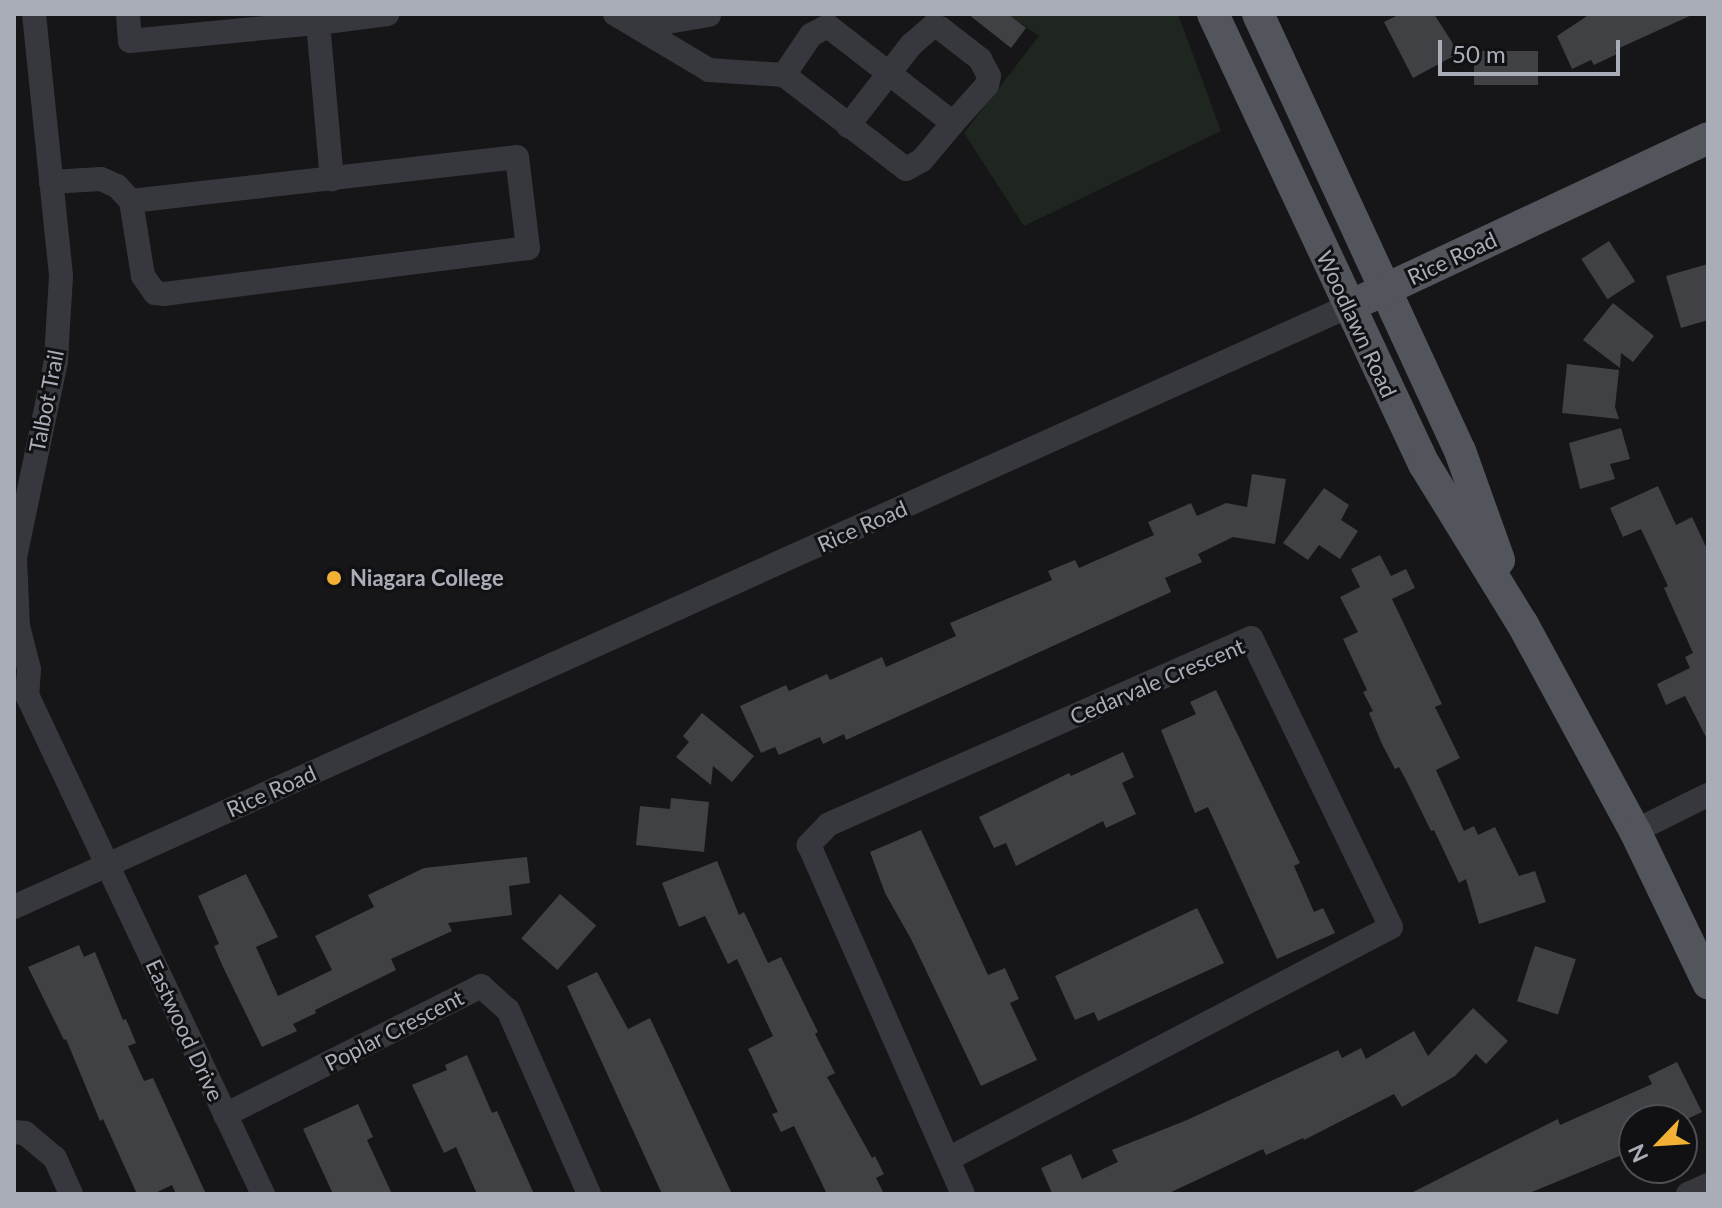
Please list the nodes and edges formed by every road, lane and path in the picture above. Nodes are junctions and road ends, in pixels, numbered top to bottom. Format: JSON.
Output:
{"nodes":[{"id":1,"x":34,"y":14,"type":"edge"},
{"id":2,"x":128,"y":14,"type":"edge"},
{"id":3,"x":387,"y":14,"type":"edge"},
{"id":4,"x":615,"y":14,"type":"edge"},
{"id":5,"x":1213,"y":14,"type":"edge"},
{"id":6,"x":1258,"y":14,"type":"edge"},
{"id":7,"x":709,"y":15,"type":"edge"},
{"id":8,"x":318,"y":23,"type":"junction"},
{"id":9,"x":638,"y":27,"type":"junction"},
{"id":10,"x":891,"y":72,"type":"junction"},
{"id":11,"x":784,"y":75,"type":"junction"},
{"id":12,"x":953,"y":123,"type":"junction"},
{"id":13,"x":848,"y":126,"type":"junction"},
{"id":14,"x":1708,"y":138,"type":"edge"},
{"id":15,"x":332,"y":179,"type":"junction"},
{"id":16,"x":51,"y":182,"type":"junction"},
{"id":17,"x":131,"y":201,"type":"junction"},
{"id":18,"x":1385,"y":289,"type":"junction"},
{"id":19,"x":1349,"y":306,"type":"junction"},
{"id":20,"x":1522,"y":623,"type":"junction"},
{"id":21,"x":1708,"y":795,"type":"edge"},
{"id":22,"x":1635,"y":831,"type":"junction"},
{"id":23,"x":108,"y":865,"type":"junction"},
{"id":24,"x":14,"y":907,"type":"edge"},
{"id":25,"x":1708,"y":983,"type":"edge"},
{"id":26,"x":225,"y":1115,"type":"junction"},
{"id":27,"x":14,"y":1132,"type":"edge"},
{"id":28,"x":948,"y":1159,"type":"junction"},
{"id":29,"x":1708,"y":1185,"type":"edge"},
{"id":30,"x":71,"y":1194,"type":"edge"},
{"id":31,"x":263,"y":1194,"type":"edge"},
{"id":32,"x":589,"y":1194,"type":"edge"},
{"id":33,"x":963,"y":1194,"type":"edge"},
{"id":34,"x":1688,"y":1194,"type":"edge"}],
"edges":[{"from":1,"to":16,"type":"street","name":"Talbot Trail"},
{"from":2,"to":8,"type":"street"},
{"from":3,"to":8,"type":"street"},
{"from":4,"to":9,"type":"street"},
{"from":5,"to":19,"type":"main road","name":"Woodlawn Road"},
{"from":6,"to":18,"type":"main road","name":"Woodlawn Road"},
{"from":7,"to":9,"type":"street"},
{"from":8,"to":15,"type":"street"},
{"from":9,"to":11,"type":"street"},
{"from":10,"to":11,"type":"street"},
{"from":10,"to":12,"type":"street"},
{"from":10,"to":12,"type":"street"},
{"from":10,"to":13,"type":"street"},
{"from":11,"to":13,"type":"street"},
{"from":12,"to":13,"type":"street"},
{"from":14,"to":18,"type":"main road","name":"Rice Road"},
{"from":15,"to":17,"type":"street"},
{"from":15,"to":17,"type":"street"},
{"from":16,"to":17,"type":"street"},
{"from":16,"to":23,"type":"street","name":"Talbot Trail"},
{"from":18,"to":19,"type":"main road","name":"Rice Road"},
{"from":18,"to":20,"type":"main road","name":"Woodlawn Road"},
{"from":19,"to":20,"type":"main road","name":"Woodlawn Road"},
{"from":19,"to":23,"type":"street","name":"Rice Road"},
{"from":20,"to":22,"type":"main road","name":"Woodlawn Road"},
{"from":21,"to":22,"type":"street"},
{"from":22,"to":25,"type":"main road","name":"Woodlawn Road"},
{"from":23,"to":24,"type":"street","name":"Rice Road"},
{"from":23,"to":26,"type":"street","name":"Eastwood Drive"},
{"from":26,"to":31,"type":"street","name":"Eastwood Drive"},
{"from":26,"to":32,"type":"street","name":"Poplar Crescent"},
{"from":27,"to":30,"type":"street"},
{"from":28,"to":28,"type":"street","name":"Cedarvale Crescent"},
{"from":28,"to":33,"type":"street","name":"Cedarvale Crescent"},
{"from":29,"to":34,"type":"street"}]}
